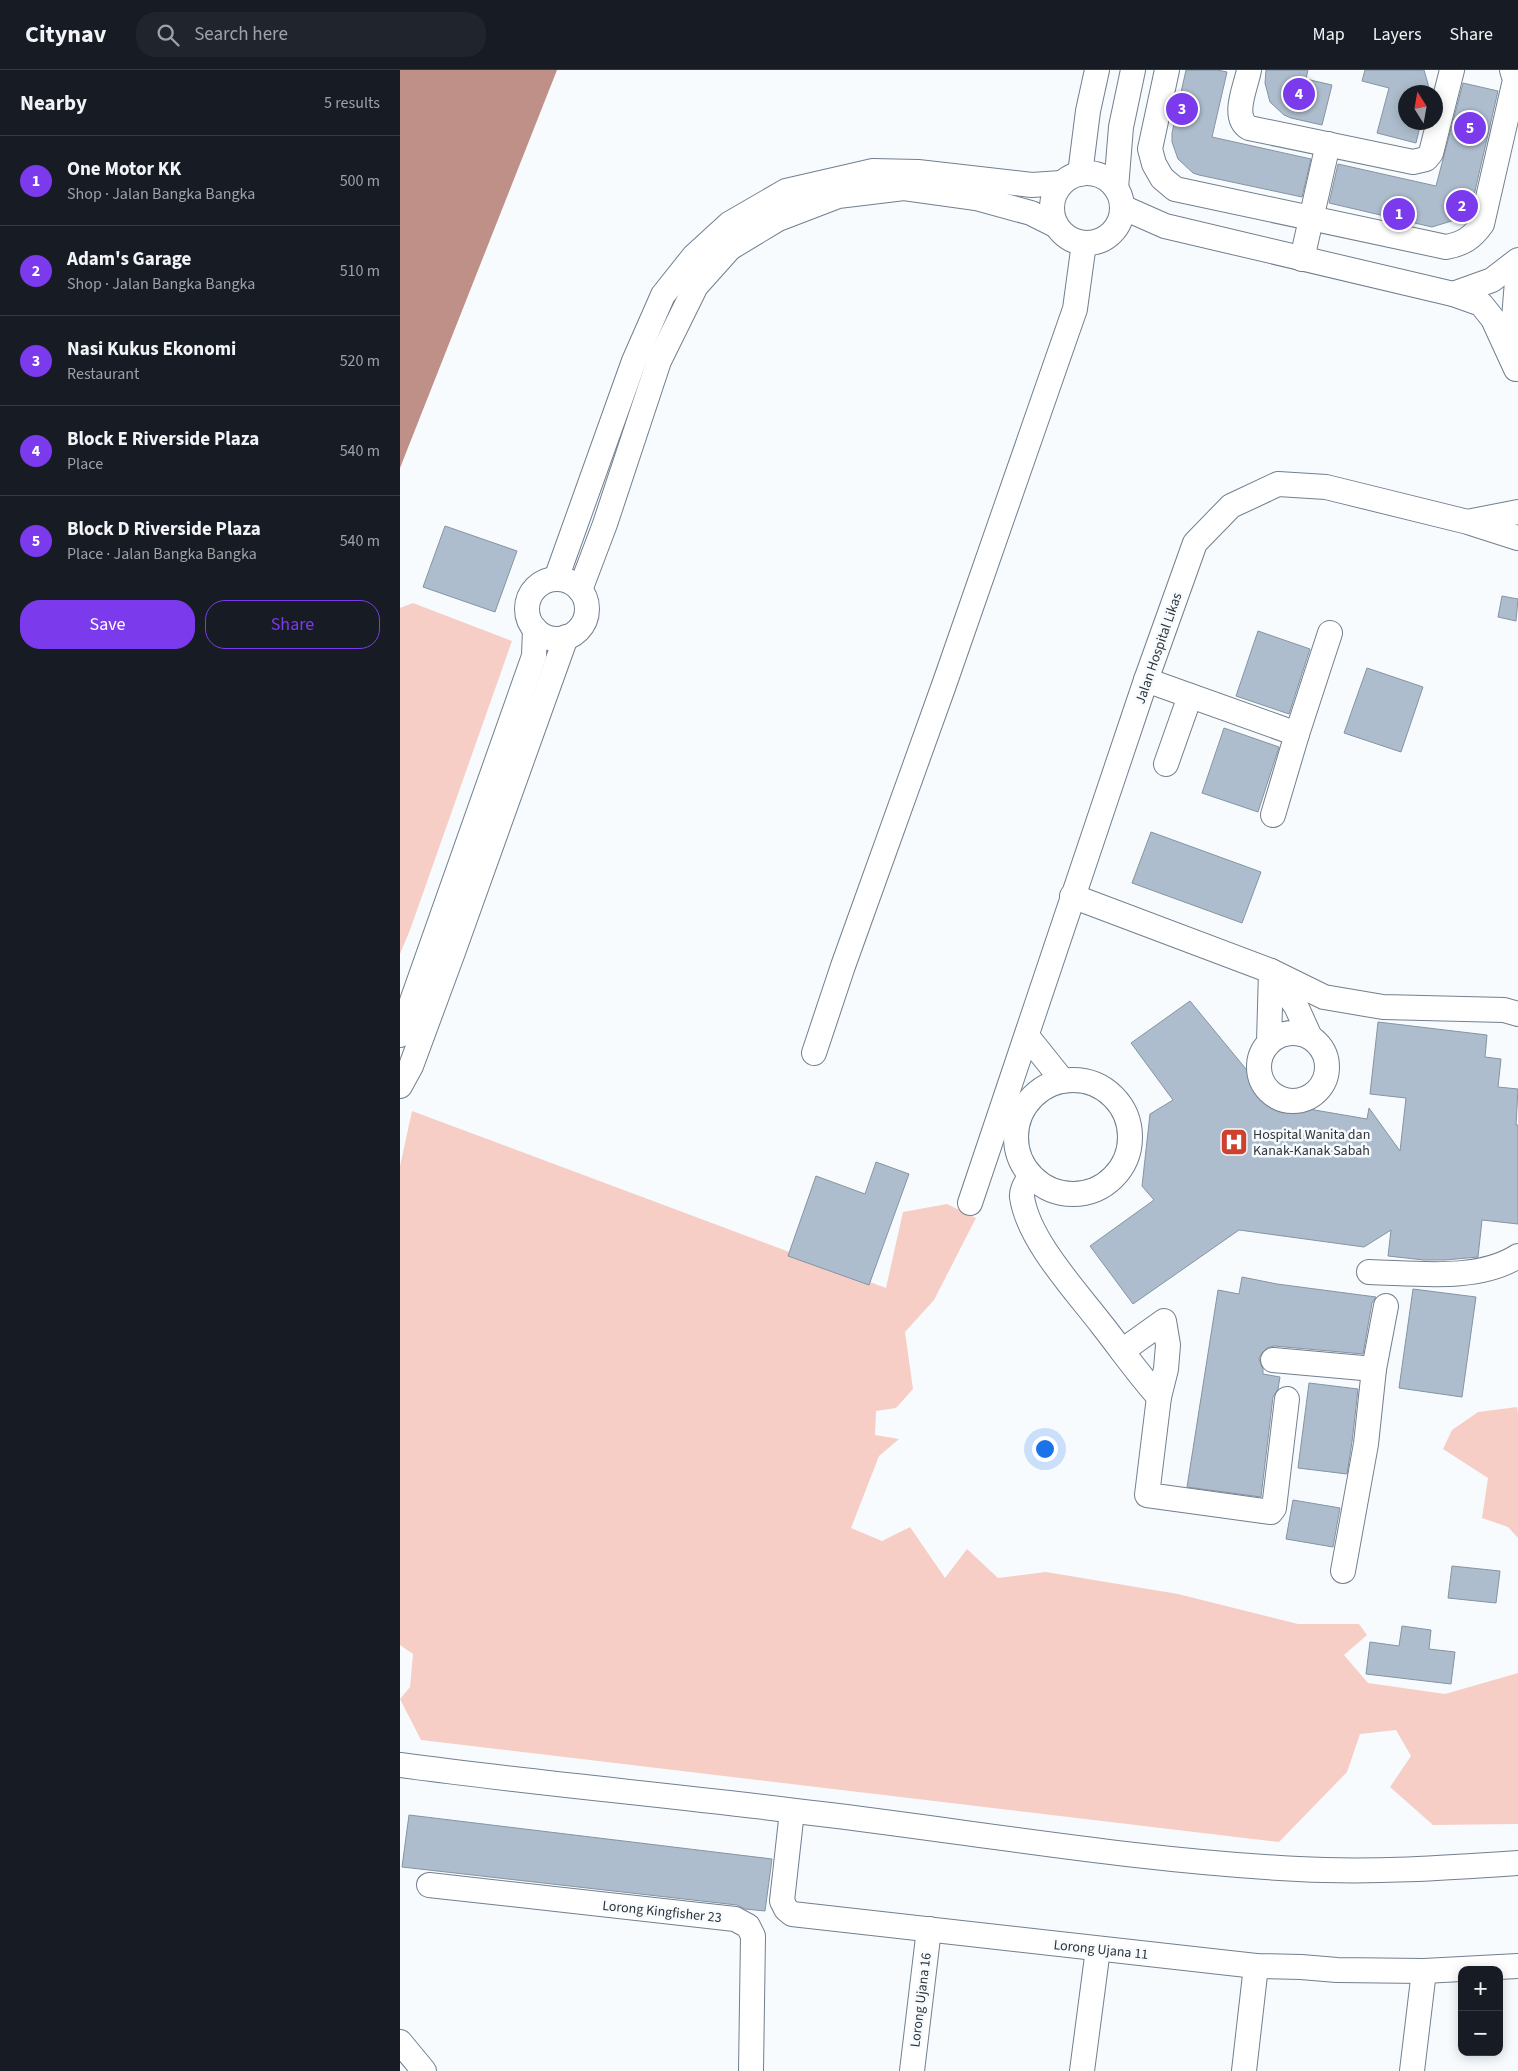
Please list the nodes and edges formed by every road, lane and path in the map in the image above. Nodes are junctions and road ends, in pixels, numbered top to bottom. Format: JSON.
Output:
{"nodes":[{"id":1,"x":1097,"y":70,"type":"edge"},
{"id":2,"x":1133,"y":70,"type":"edge"},
{"id":3,"x":1167,"y":70,"type":"edge"},
{"id":4,"x":1249,"y":70,"type":"edge"},
{"id":5,"x":1452,"y":70,"type":"edge"},
{"id":6,"x":1512,"y":70,"type":"edge"},
{"id":7,"x":1328,"y":144,"type":"junction"},
{"id":8,"x":1071,"y":178,"type":"junction"},
{"id":9,"x":1118,"y":208,"type":"junction"},
{"id":10,"x":1311,"y":218,"type":"junction"},
{"id":11,"x":1055,"y":225,"type":"junction"},
{"id":12,"x":1084,"y":244,"type":"junction"},
{"id":13,"x":1302,"y":259,"type":"junction"},
{"id":14,"x":1518,"y":260,"type":"edge"},
{"id":15,"x":1518,"y":269,"type":"edge"},
{"id":16,"x":1453,"y":294,"type":"junction"},
{"id":17,"x":1517,"y":375,"type":"edge"},
{"id":18,"x":1518,"y":512,"type":"edge"},
{"id":19,"x":1468,"y":522,"type":"junction"},
{"id":20,"x":1518,"y":538,"type":"edge"},
{"id":21,"x":556,"y":579,"type":"junction"},
{"id":22,"x":580,"y":590,"type":"junction"},
{"id":23,"x":535,"y":629,"type":"junction"},
{"id":24,"x":1330,"y":633,"type":"dead end"},
{"id":25,"x":566,"y":637,"type":"junction"},
{"id":26,"x":1146,"y":680,"type":"junction"},
{"id":27,"x":1190,"y":696,"type":"junction"},
{"id":28,"x":1296,"y":734,"type":"junction"},
{"id":29,"x":1166,"y":764,"type":"dead end"},
{"id":30,"x":1273,"y":815,"type":"dead end"},
{"id":31,"x":1072,"y":896,"type":"junction"},
{"id":32,"x":1271,"y":971,"type":"junction"},
{"id":33,"x":1518,"y":1014,"type":"edge"},
{"id":34,"x":400,"y":1035,"type":"edge"},
{"id":35,"x":1027,"y":1036,"type":"junction"},
{"id":36,"x":1310,"y":1037,"type":"junction"},
{"id":37,"x":1269,"y":1042,"type":"junction"},
{"id":38,"x":814,"y":1053,"type":"dead end"},
{"id":39,"x":1063,"y":1080,"type":"junction"},
{"id":40,"x":400,"y":1086,"type":"edge"},
{"id":41,"x":1026,"y":1104,"type":"junction"},
{"id":42,"x":1030,"y":1176,"type":"junction"},
{"id":43,"x":970,"y":1203,"type":"dead end"},
{"id":44,"x":1518,"y":1256,"type":"edge"},
{"id":45,"x":1369,"y":1272,"type":"dead end"},
{"id":46,"x":1386,"y":1306,"type":"dead end"},
{"id":47,"x":1122,"y":1351,"type":"junction"},
{"id":48,"x":1273,"y":1360,"type":"dead end"},
{"id":49,"x":1374,"y":1369,"type":"junction"},
{"id":50,"x":1158,"y":1397,"type":"junction"},
{"id":51,"x":1286,"y":1399,"type":"dead end"},
{"id":52,"x":1343,"y":1571,"type":"dead end"},
{"id":53,"x":400,"y":1765,"type":"edge"},
{"id":54,"x":792,"y":1810,"type":"junction"},
{"id":55,"x":1518,"y":1863,"type":"edge"},
{"id":56,"x":429,"y":1885,"type":"dead end"},
{"id":57,"x":929,"y":1929,"type":"junction"},
{"id":58,"x":1098,"y":1949,"type":"junction"},
{"id":59,"x":1256,"y":1966,"type":"junction"},
{"id":60,"x":1518,"y":1966,"type":"edge"},
{"id":61,"x":1424,"y":1971,"type":"junction"},
{"id":62,"x":400,"y":2042,"type":"edge"},
{"id":63,"x":424,"y":2071,"type":"edge"},
{"id":64,"x":751,"y":2071,"type":"edge"},
{"id":65,"x":912,"y":2071,"type":"edge"},
{"id":66,"x":1082,"y":2071,"type":"edge"},
{"id":67,"x":1244,"y":2071,"type":"edge"},
{"id":68,"x":1412,"y":2071,"type":"edge"}],
"edges":[{"from":1,"to":8,"type":"street"},
{"from":2,"to":9,"type":"street"},
{"from":3,"to":10,"type":"street"},
{"from":4,"to":7,"type":"street"},
{"from":5,"to":7,"type":"street"},
{"from":6,"to":10,"type":"street"},
{"from":7,"to":10,"type":"street"},
{"from":8,"to":9,"type":"street"},
{"from":8,"to":11,"type":"street"},
{"from":8,"to":21,"type":"street"},
{"from":9,"to":12,"type":"street"},
{"from":9,"to":13,"type":"street"},
{"from":10,"to":13,"type":"street"},
{"from":11,"to":12,"type":"street"},
{"from":11,"to":22,"type":"street"},
{"from":12,"to":38,"type":"street"},
{"from":13,"to":16,"type":"street"},
{"from":14,"to":16,"type":"street"},
{"from":15,"to":17,"type":"street"},
{"from":16,"to":17,"type":"street"},
{"from":18,"to":19,"type":"street"},
{"from":19,"to":20,"type":"street","name":"Jalan Hospital Likas"},
{"from":19,"to":26,"type":"street","name":"Jalan Hospital Likas"},
{"from":21,"to":22,"type":"street"},
{"from":21,"to":23,"type":"street"},
{"from":22,"to":25,"type":"street"},
{"from":23,"to":25,"type":"street"},
{"from":23,"to":34,"type":"street"},
{"from":24,"to":28,"type":"street"},
{"from":25,"to":40,"type":"street"},
{"from":26,"to":27,"type":"street"},
{"from":26,"to":31,"type":"street","name":"Jalan Hospital Likas"},
{"from":27,"to":28,"type":"street"},
{"from":27,"to":29,"type":"street"},
{"from":28,"to":30,"type":"street"},
{"from":31,"to":32,"type":"street"},
{"from":31,"to":35,"type":"street","name":"Jalan Hospital Likas"},
{"from":32,"to":33,"type":"street"},
{"from":32,"to":36,"type":"street"},
{"from":32,"to":37,"type":"street"},
{"from":35,"to":39,"type":"street"},
{"from":35,"to":41,"type":"street"},
{"from":35,"to":43,"type":"street","name":"Jalan Hospital Likas"},
{"from":36,"to":37,"type":"street"},
{"from":36,"to":37,"type":"street"},
{"from":39,"to":41,"type":"street"},
{"from":39,"to":42,"type":"street"},
{"from":41,"to":42,"type":"street"},
{"from":42,"to":47,"type":"street"},
{"from":44,"to":45,"type":"street"},
{"from":46,"to":49,"type":"street"},
{"from":47,"to":50,"type":"street"},
{"from":47,"to":50,"type":"street"},
{"from":48,"to":49,"type":"street"},
{"from":49,"to":52,"type":"street"},
{"from":50,"to":51,"type":"street"},
{"from":53,"to":54,"type":"street"},
{"from":54,"to":55,"type":"street"},
{"from":54,"to":57,"type":"street","name":"Lorong Ujana 11"},
{"from":56,"to":64,"type":"street","name":"Lorong Kingfisher 23"},
{"from":57,"to":58,"type":"street","name":"Lorong Ujana 11"},
{"from":57,"to":65,"type":"street","name":"Lorong Ujana 16"},
{"from":58,"to":59,"type":"street","name":"Lorong Ujana 11"},
{"from":58,"to":66,"type":"street"},
{"from":59,"to":61,"type":"street","name":"Lorong Ujana 11"},
{"from":59,"to":67,"type":"street"},
{"from":60,"to":61,"type":"street","name":"Lorong Ujana 11"},
{"from":61,"to":68,"type":"street"},
{"from":62,"to":63,"type":"street"}]}
